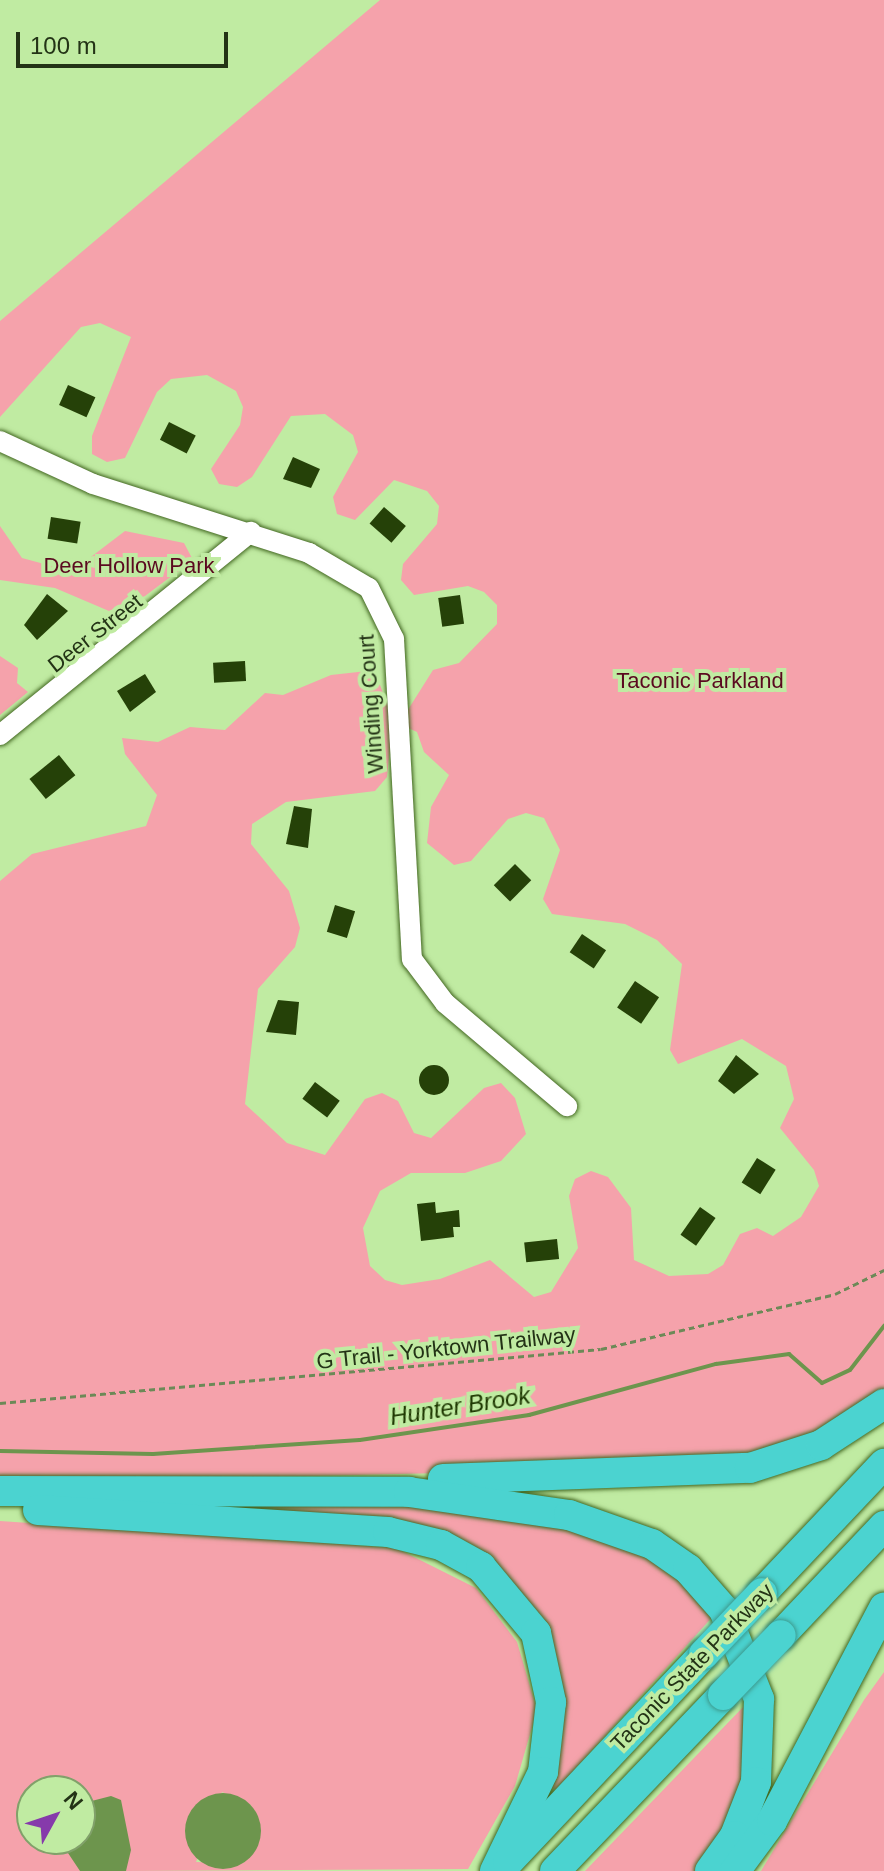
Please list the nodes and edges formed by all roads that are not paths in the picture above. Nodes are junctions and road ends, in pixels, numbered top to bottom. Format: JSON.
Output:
{"nodes":[{"id":1,"x":0,"y":441,"type":"edge"},
{"id":2,"x":251,"y":532,"type":"junction"},
{"id":3,"x":0,"y":735,"type":"edge"},
{"id":4,"x":567,"y":1106,"type":"dead end"},
{"id":5,"x":884,"y":1404,"type":"edge"},
{"id":6,"x":884,"y":1464,"type":"edge"},
{"id":7,"x":233,"y":1488,"type":"junction"},
{"id":8,"x":0,"y":1491,"type":"edge"},
{"id":9,"x":0,"y":1506,"type":"edge"},
{"id":10,"x":884,"y":1526,"type":"edge"},
{"id":11,"x":884,"y":1608,"type":"edge"},
{"id":12,"x":498,"y":1871,"type":"edge"},
{"id":13,"x":555,"y":1871,"type":"edge"},
{"id":14,"x":710,"y":1871,"type":"edge"},
{"id":15,"x":735,"y":1871,"type":"edge"}],
"edges":[{"from":1,"to":2,"type":"street","name":"Winding Court"},
{"from":2,"to":3,"type":"street","name":"Deer Street"},
{"from":2,"to":4,"type":"street","name":"Winding Court"},
{"from":5,"to":7,"type":"highway"},
{"from":6,"to":12,"type":"highway","name":"Taconic State Parkway","bridge":true},
{"from":7,"to":8,"type":"highway"},
{"from":7,"to":14,"type":"highway"},
{"from":9,"to":12,"type":"highway"},
{"from":10,"to":13,"type":"highway","name":"Taconic State Parkway","bridge":true},
{"from":11,"to":15,"type":"highway"}]}
